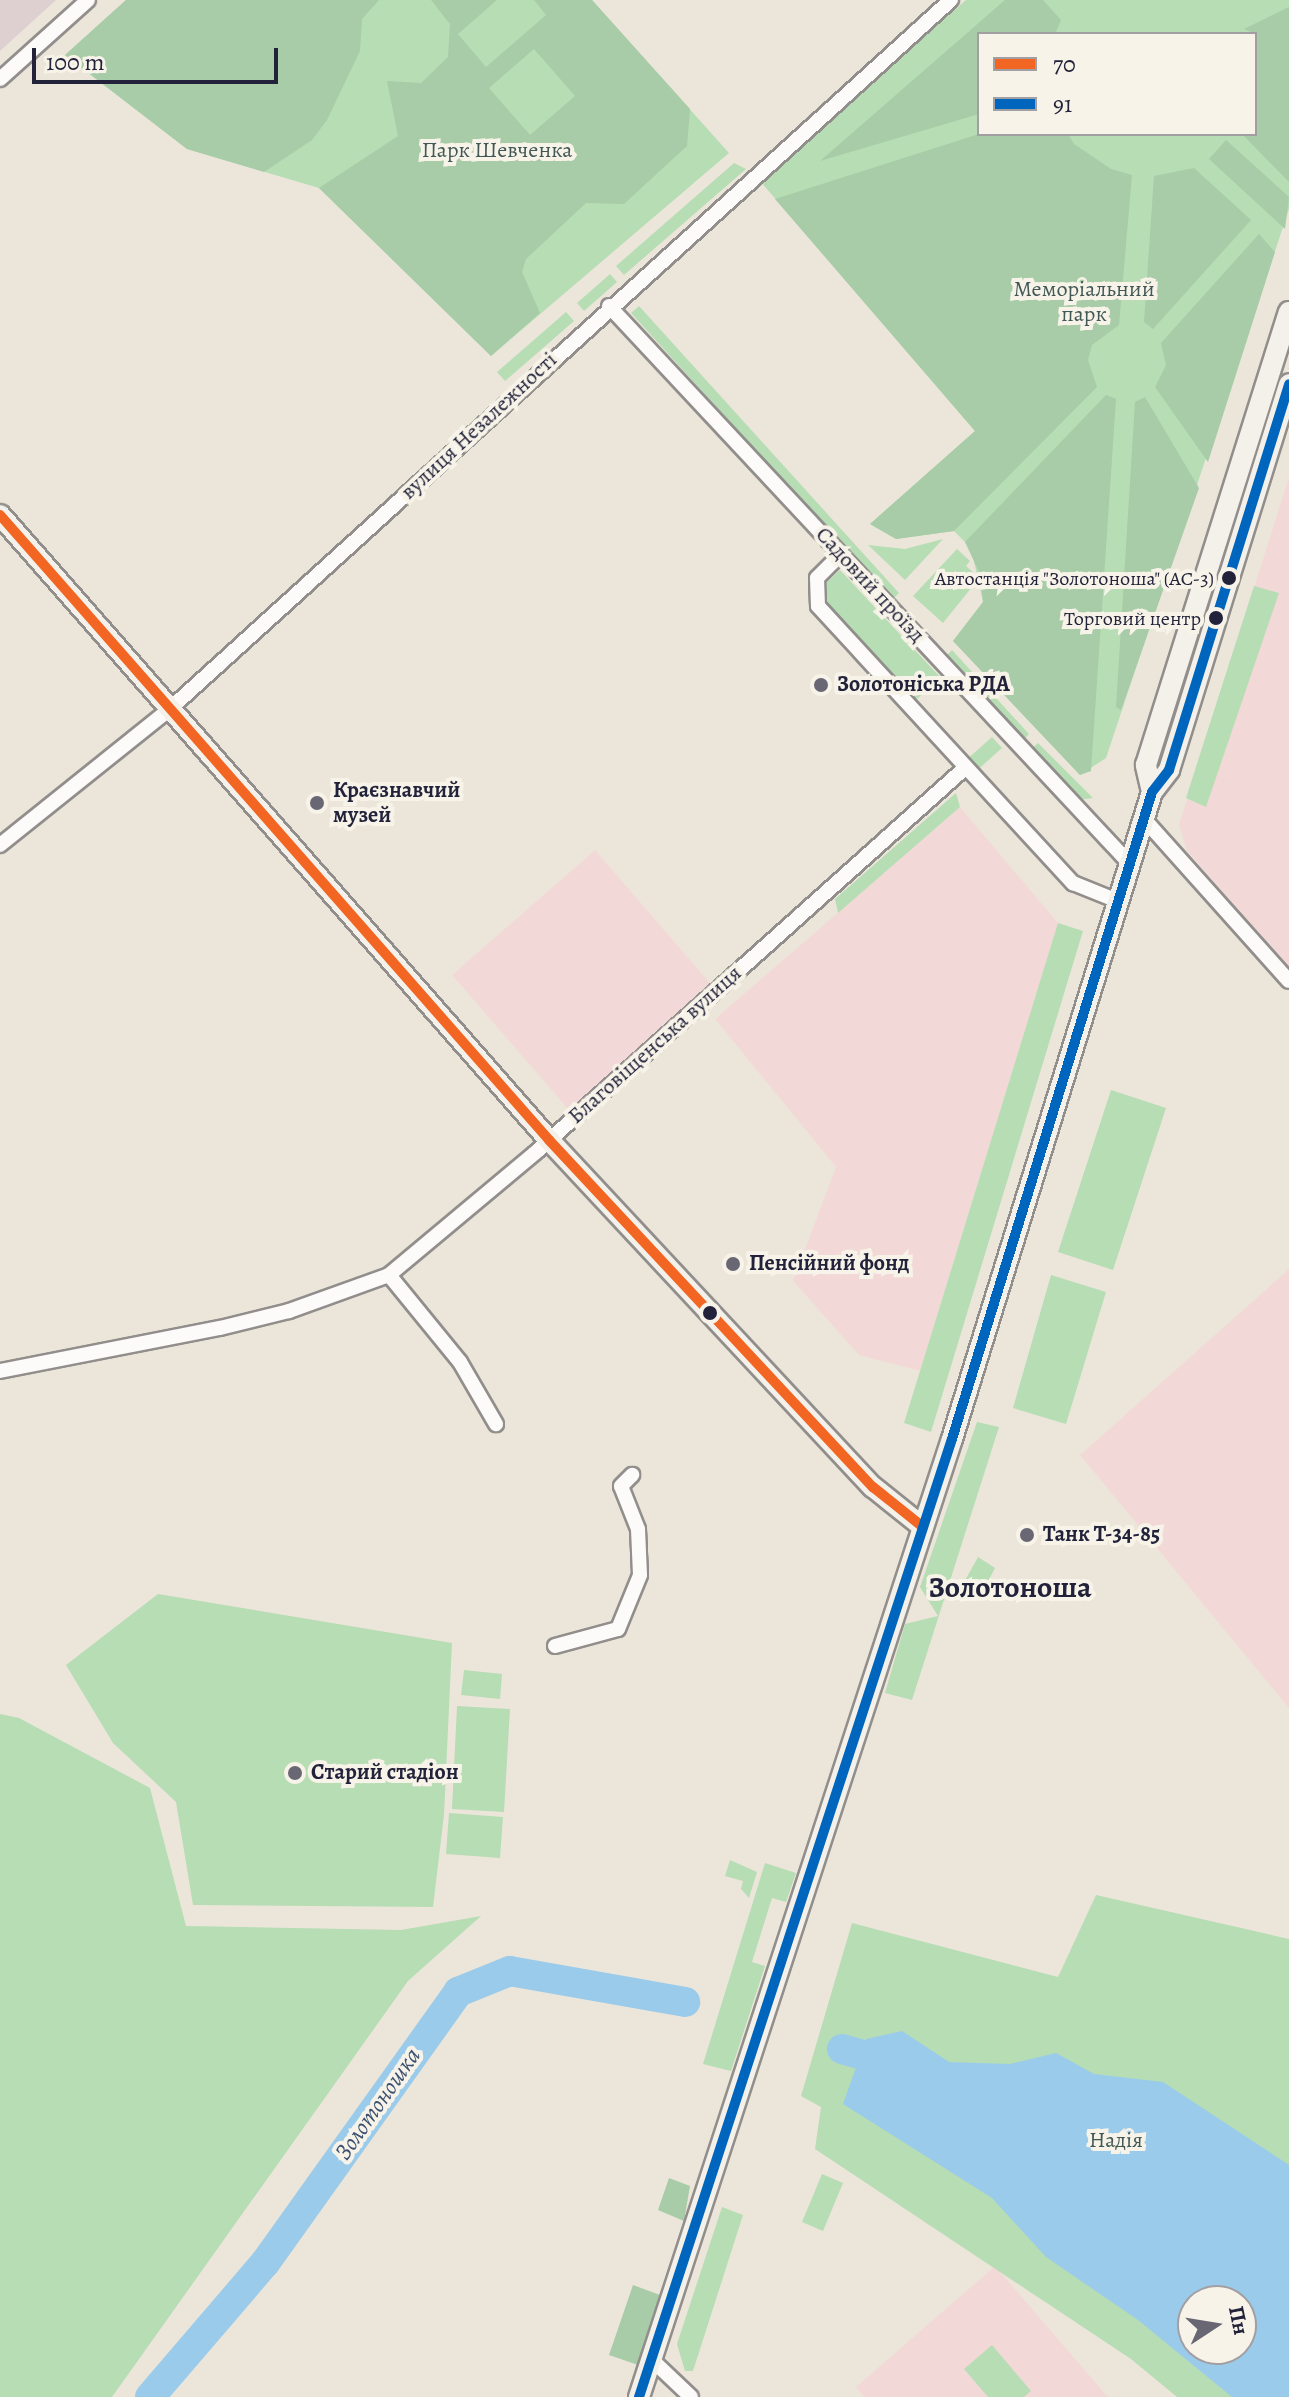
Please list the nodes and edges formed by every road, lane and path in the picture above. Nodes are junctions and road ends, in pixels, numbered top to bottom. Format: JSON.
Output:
{"nodes":[{"id":1,"x":88,"y":0,"type":"edge"},
{"id":2,"x":951,"y":0,"type":"edge"},
{"id":3,"x":0,"y":79,"type":"edge"},
{"id":4,"x":609,"y":306,"type":"junction"},
{"id":5,"x":1289,"y":312,"type":"edge"},
{"id":6,"x":1289,"y":384,"type":"edge"},
{"id":7,"x":0,"y":515,"type":"edge"},
{"id":8,"x":841,"y":554,"type":"junction"},
{"id":9,"x":172,"y":707,"type":"junction"},
{"id":10,"x":966,"y":767,"type":"junction"},
{"id":11,"x":1152,"y":792,"type":"junction"},
{"id":12,"x":1144,"y":819,"type":"junction"},
{"id":13,"x":0,"y":845,"type":"edge"},
{"id":14,"x":1130,"y":864,"type":"junction"},
{"id":15,"x":1120,"y":902,"type":"junction"},
{"id":16,"x":1289,"y":981,"type":"edge"},
{"id":17,"x":549,"y":1140,"type":"junction"},
{"id":18,"x":389,"y":1275,"type":"junction"},
{"id":19,"x":0,"y":1371,"type":"edge"},
{"id":20,"x":496,"y":1424,"type":"dead end"},
{"id":21,"x":632,"y":1475,"type":"dead end"},
{"id":22,"x":923,"y":1527,"type":"junction"},
{"id":23,"x":555,"y":1646,"type":"dead end"},
{"id":24,"x":651,"y":2359,"type":"junction"},
{"id":25,"x":639,"y":2397,"type":"edge"},
{"id":26,"x":691,"y":2397,"type":"edge"}],
"edges":[{"from":1,"to":3,"type":"street"},
{"from":2,"to":4,"type":"street","name":"вулиця Незалежності"},
{"from":4,"to":8,"type":"street","name":"Садовий проїзд"},
{"from":4,"to":9,"type":"street","name":"вулиця Незалежності"},
{"from":5,"to":11,"type":"main road"},
{"from":6,"to":11,"type":"main road"},
{"from":7,"to":9,"type":"main road"},
{"from":8,"to":10,"type":"street"},
{"from":8,"to":14,"type":"street","name":"Садовий проїзд"},
{"from":9,"to":13,"type":"street","name":"вулиця Незалежності"},
{"from":9,"to":17,"type":"main road"},
{"from":10,"to":15,"type":"street"},
{"from":10,"to":17,"type":"street","name":"Благовіщенська вулиця"},
{"from":11,"to":12,"type":"main road"},
{"from":12,"to":14,"type":"main road"},
{"from":12,"to":16,"type":"street"},
{"from":14,"to":15,"type":"main road"},
{"from":15,"to":22,"type":"main road"},
{"from":17,"to":18,"type":"street","name":"Благовіщенська вулиця"},
{"from":17,"to":22,"type":"main road"},
{"from":18,"to":19,"type":"street","name":"Благовіщенська вулиця"},
{"from":18,"to":20,"type":"street"},
{"from":21,"to":23,"type":"street"},
{"from":22,"to":24,"type":"main road"},
{"from":24,"to":25,"type":"main road"},
{"from":24,"to":26,"type":"street"}]}
